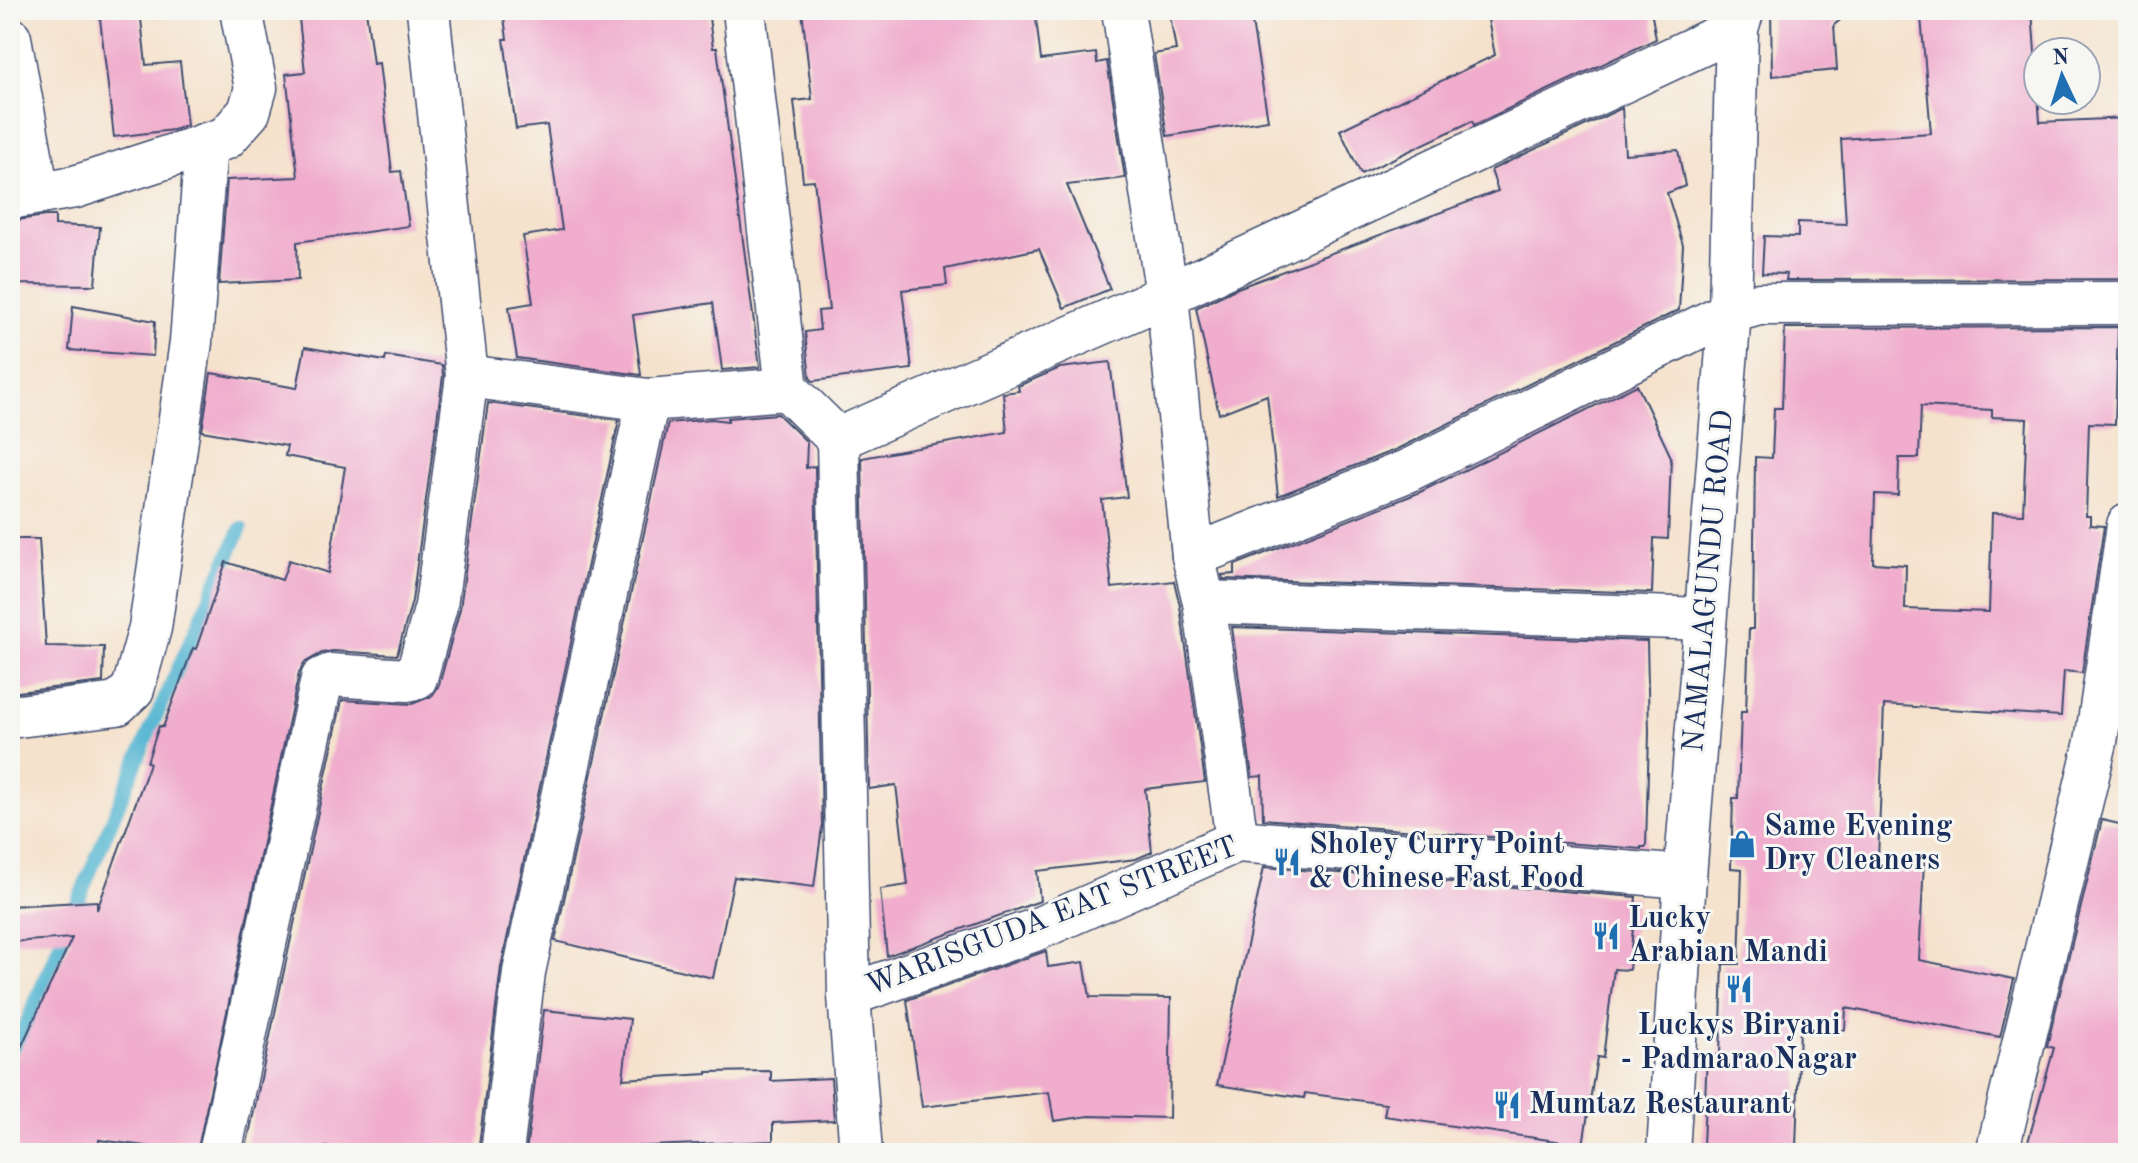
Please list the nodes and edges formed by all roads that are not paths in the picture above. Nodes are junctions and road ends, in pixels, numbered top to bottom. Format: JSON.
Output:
{"nodes":[{"id":1,"x":241,"y":10,"type":"edge"},
{"id":2,"x":428,"y":10,"type":"edge"},
{"id":3,"x":744,"y":10,"type":"edge"},
{"id":4,"x":1123,"y":10,"type":"edge"},
{"id":5,"x":1740,"y":19,"type":"edge"},
{"id":6,"x":10,"y":38,"type":"edge"},
{"id":7,"x":206,"y":144,"type":"junction"},
{"id":8,"x":24,"y":196,"type":"edge"},
{"id":9,"x":1167,"y":295,"type":"junction"},
{"id":10,"x":2128,"y":303,"type":"edge"},
{"id":11,"x":1730,"y":312,"type":"junction"},
{"id":12,"x":467,"y":376,"type":"junction"},
{"id":13,"x":787,"y":389,"type":"junction"},
{"id":14,"x":648,"y":400,"type":"junction"},
{"id":15,"x":838,"y":439,"type":"junction"},
{"id":16,"x":2128,"y":525,"type":"edge"},
{"id":17,"x":1193,"y":556,"type":"junction"},
{"id":18,"x":1204,"y":602,"type":"junction"},
{"id":19,"x":1705,"y":619,"type":"junction"},
{"id":20,"x":10,"y":717,"type":"edge"},
{"id":21,"x":1237,"y":841,"type":"junction"},
{"id":22,"x":1685,"y":877,"type":"junction"},
{"id":23,"x":849,"y":995,"type":"junction"},
{"id":24,"x":220,"y":1153,"type":"edge"},
{"id":25,"x":502,"y":1153,"type":"edge"},
{"id":26,"x":861,"y":1153,"type":"edge"},
{"id":27,"x":1668,"y":1153,"type":"edge"},
{"id":28,"x":1997,"y":1153,"type":"edge"}],
"edges":[{"from":1,"to":7,"type":"street"},
{"from":2,"to":12,"type":"street"},
{"from":3,"to":13,"type":"street"},
{"from":4,"to":9,"type":"street"},
{"from":5,"to":9,"type":"street"},
{"from":5,"to":11,"type":"street","name":"NAMALAGUNDU ROAD"},
{"from":6,"to":8,"type":"street"},
{"from":7,"to":8,"type":"street"},
{"from":7,"to":20,"type":"street"},
{"from":9,"to":15,"type":"street"},
{"from":9,"to":17,"type":"street"},
{"from":10,"to":11,"type":"street"},
{"from":11,"to":17,"type":"street"},
{"from":11,"to":19,"type":"street","name":"NAMALAGUNDU ROAD"},
{"from":12,"to":14,"type":"street"},
{"from":12,"to":24,"type":"street"},
{"from":13,"to":14,"type":"street"},
{"from":13,"to":15,"type":"street"},
{"from":14,"to":25,"type":"street"},
{"from":15,"to":23,"type":"street"},
{"from":16,"to":28,"type":"street"},
{"from":17,"to":18,"type":"street"},
{"from":18,"to":19,"type":"street"},
{"from":18,"to":21,"type":"street"},
{"from":19,"to":22,"type":"street","name":"NAMALAGUNDU ROAD"},
{"from":21,"to":22,"type":"street","name":"WARISGUDA EAT STREET"},
{"from":21,"to":23,"type":"street","name":"WARISGUDA EAT STREET"},
{"from":22,"to":27,"type":"street","name":"NAMALAGUNDU ROAD"},
{"from":23,"to":26,"type":"street"}]}
